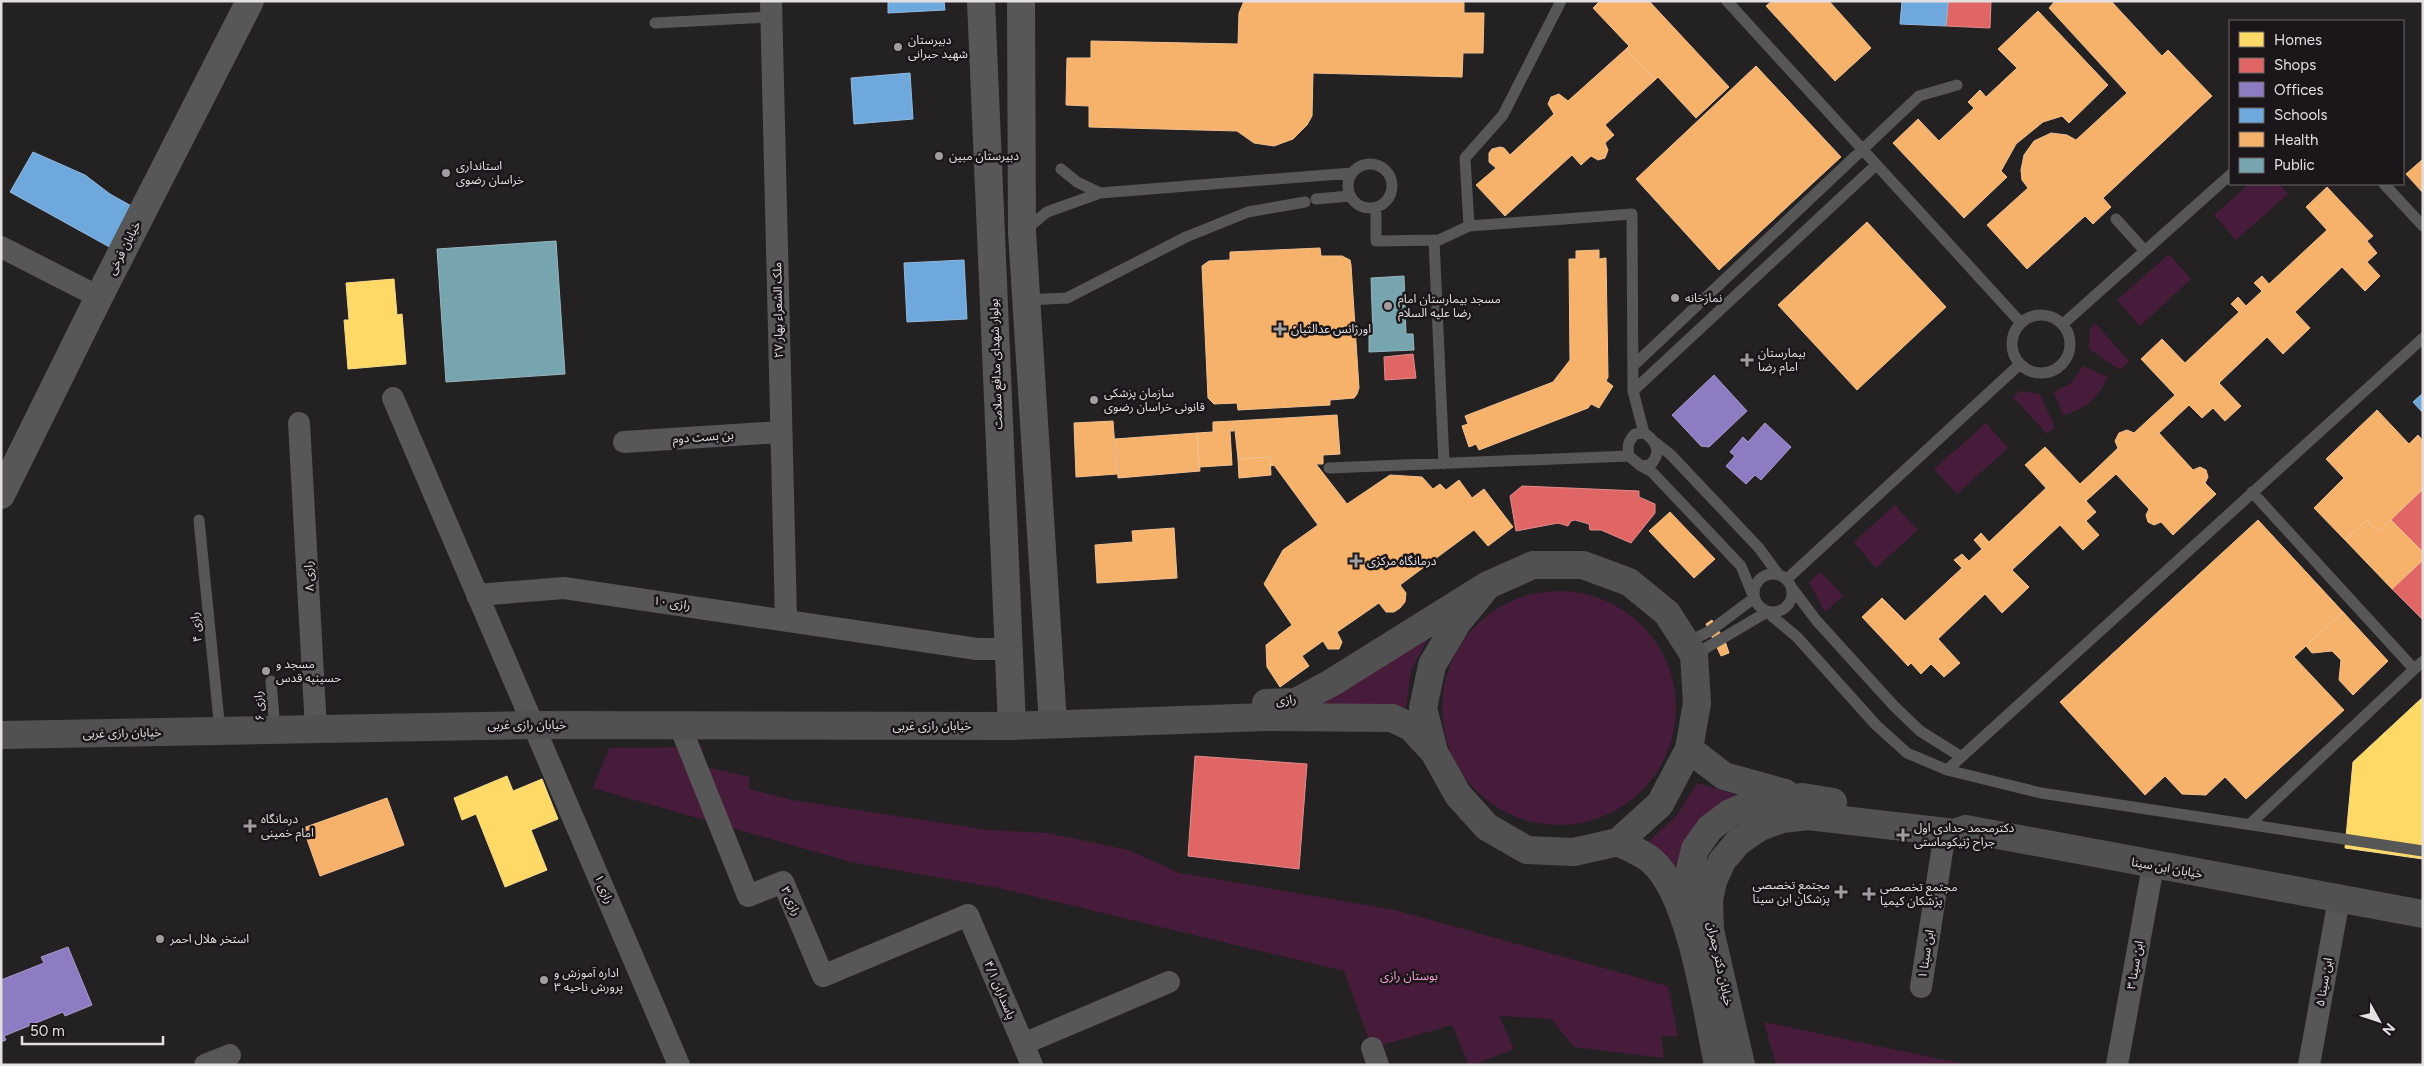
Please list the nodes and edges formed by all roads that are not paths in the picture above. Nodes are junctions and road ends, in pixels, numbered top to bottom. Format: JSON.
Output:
{"nodes":[{"id":1,"x":250,"y":1,"type":"edge"},
{"id":2,"x":981,"y":1,"type":"edge"},
{"id":3,"x":1021,"y":1,"type":"edge"},
{"id":4,"x":1561,"y":1,"type":"edge"},
{"id":5,"x":1726,"y":1,"type":"edge"},
{"id":6,"x":771,"y":9,"type":"edge"},
{"id":7,"x":655,"y":23,"type":"dead end"},
{"id":8,"x":1957,"y":85,"type":"dead end"},
{"id":9,"x":1862,"y":149,"type":"junction"},
{"id":10,"x":1876,"y":165,"type":"junction"},
{"id":11,"x":1061,"y":169,"type":"dead end"},
{"id":12,"x":1352,"y":173,"type":"junction"},
{"id":13,"x":2229,"y":176,"type":"edge"},
{"id":14,"x":2385,"y":185,"type":"edge"},
{"id":15,"x":1100,"y":193,"type":"junction"},
{"id":16,"x":1350,"y":196,"type":"junction"},
{"id":17,"x":1376,"y":208,"type":"junction"},
{"id":18,"x":2116,"y":219,"type":"dead end"},
{"id":19,"x":1469,"y":224,"type":"junction"},
{"id":20,"x":2423,"y":226,"type":"edge"},
{"id":21,"x":1022,"y":232,"type":"junction"},
{"id":22,"x":1436,"y":240,"type":"junction"},
{"id":23,"x":1,"y":247,"type":"edge"},
{"id":24,"x":2145,"y":251,"type":"junction"},
{"id":25,"x":1730,"y":274,"type":"junction"},
{"id":26,"x":1743,"y":289,"type":"junction"},
{"id":27,"x":99,"y":297,"type":"junction"},
{"id":28,"x":1026,"y":300,"type":"junction"},
{"id":29,"x":2021,"y":323,"type":"junction"},
{"id":30,"x":2063,"y":324,"type":"junction"},
{"id":31,"x":2423,"y":338,"type":"edge"},
{"id":32,"x":2020,"y":364,"type":"junction"},
{"id":33,"x":1633,"y":366,"type":"junction"},
{"id":34,"x":1634,"y":391,"type":"junction"},
{"id":35,"x":393,"y":398,"type":"dead end"},
{"id":36,"x":299,"y":423,"type":"dead end"},
{"id":37,"x":781,"y":432,"type":"junction"},
{"id":38,"x":1644,"y":433,"type":"junction"},
{"id":39,"x":624,"y":442,"type":"dead end"},
{"id":40,"x":1656,"y":443,"type":"junction"},
{"id":41,"x":1629,"y":456,"type":"junction"},
{"id":42,"x":1447,"y":464,"type":"junction"},
{"id":43,"x":1641,"y":466,"type":"junction"},
{"id":44,"x":1329,"y":468,"type":"dead end"},
{"id":45,"x":2252,"y":492,"type":"junction"},
{"id":46,"x":1,"y":495,"type":"edge"},
{"id":47,"x":199,"y":520,"type":"dead end"},
{"id":48,"x":1785,"y":580,"type":"junction"},
{"id":49,"x":1488,"y":586,"type":"junction"},
{"id":50,"x":477,"y":595,"type":"junction"},
{"id":51,"x":1754,"y":598,"type":"junction"},
{"id":52,"x":1767,"y":612,"type":"junction"},
{"id":53,"x":786,"y":619,"type":"junction"},
{"id":54,"x":1048,"y":648,"type":"junction"},
{"id":55,"x":1007,"y":649,"type":"junction"},
{"id":56,"x":1690,"y":649,"type":"junction"},
{"id":57,"x":2419,"y":665,"type":"edge"},
{"id":58,"x":272,"y":681,"type":"dead end"},
{"id":59,"x":1053,"y":716,"type":"junction"},
{"id":60,"x":534,"y":724,"type":"junction"},
{"id":61,"x":680,"y":726,"type":"junction"},
{"id":62,"x":1012,"y":726,"type":"junction"},
{"id":63,"x":316,"y":729,"type":"junction"},
{"id":64,"x":275,"y":730,"type":"junction"},
{"id":65,"x":220,"y":731,"type":"junction"},
{"id":66,"x":1,"y":735,"type":"edge"},
{"id":67,"x":1689,"y":749,"type":"junction"},
{"id":68,"x":1434,"y":752,"type":"junction"},
{"id":69,"x":1960,"y":756,"type":"junction"},
{"id":70,"x":1947,"y":770,"type":"junction"},
{"id":71,"x":1803,"y":797,"type":"junction"},
{"id":72,"x":2250,"y":824,"type":"junction"},
{"id":73,"x":1912,"y":827,"type":"joint"},
{"id":74,"x":1955,"y":831,"type":"junction"},
{"id":75,"x":1618,"y":842,"type":"junction"},
{"id":76,"x":2423,"y":851,"type":"edge"},
{"id":77,"x":2152,"y":866,"type":"junction"},
{"id":78,"x":2339,"y":899,"type":"junction"},
{"id":79,"x":2423,"y":914,"type":"edge"},
{"id":80,"x":968,"y":915,"type":"joint"},
{"id":81,"x":1690,"y":935,"type":"junction"},
{"id":82,"x":1169,"y":982,"type":"dead end"},
{"id":83,"x":1921,"y":987,"type":"dead end"},
{"id":84,"x":1024,"y":1044,"type":"junction"},
{"id":85,"x":230,"y":1055,"type":"dead end"},
{"id":86,"x":676,"y":1059,"type":"edge"},
{"id":87,"x":205,"y":1065,"type":"edge"},
{"id":88,"x":1032,"y":1065,"type":"edge"},
{"id":89,"x":1718,"y":1065,"type":"edge"},
{"id":90,"x":1741,"y":1065,"type":"edge"},
{"id":91,"x":2117,"y":1065,"type":"edge"},
{"id":92,"x":2309,"y":1065,"type":"edge"}],
"edges":[{"from":1,"to":27,"type":"street","name":"خیابان فرخی"},
{"from":2,"to":55,"type":"street","name":"بولوار شهدای مدافع سلامت"},
{"from":3,"to":21,"type":"street"},
{"from":4,"to":19,"type":"lane"},
{"from":5,"to":9,"type":"lane"},
{"from":6,"to":7,"type":"lane"},
{"from":6,"to":37,"type":"street","name":"ملک الشعراء بهار ۲۷"},
{"from":8,"to":9,"type":"lane"},
{"from":9,"to":10,"type":"lane"},
{"from":9,"to":25,"type":"lane"},
{"from":10,"to":26,"type":"lane"},
{"from":10,"to":29,"type":"lane"},
{"from":11,"to":15,"type":"lane"},
{"from":12,"to":15,"type":"lane"},
{"from":12,"to":16,"type":"lane"},
{"from":12,"to":17,"type":"lane"},
{"from":13,"to":24,"type":"lane"},
{"from":14,"to":20,"type":"lane"},
{"from":15,"to":21,"type":"lane"},
{"from":16,"to":17,"type":"lane"},
{"from":16,"to":28,"type":"lane"},
{"from":17,"to":22,"type":"lane"},
{"from":18,"to":24,"type":"lane"},
{"from":19,"to":22,"type":"lane"},
{"from":19,"to":33,"type":"lane"},
{"from":21,"to":28,"type":"street"},
{"from":22,"to":42,"type":"lane"},
{"from":23,"to":27,"type":"street"},
{"from":24,"to":30,"type":"lane"},
{"from":25,"to":26,"type":"lane"},
{"from":25,"to":33,"type":"lane"},
{"from":26,"to":34,"type":"lane"},
{"from":27,"to":46,"type":"street","name":"خیابان فرخی"},
{"from":28,"to":54,"type":"street"},
{"from":29,"to":30,"type":"lane"},
{"from":29,"to":32,"type":"lane"},
{"from":30,"to":32,"type":"lane"},
{"from":31,"to":45,"type":"lane"},
{"from":32,"to":48,"type":"lane"},
{"from":33,"to":34,"type":"lane"},
{"from":34,"to":38,"type":"lane"},
{"from":35,"to":50,"type":"street"},
{"from":36,"to":63,"type":"street","name":"رازی ۸"},
{"from":37,"to":39,"type":"street","name":"بن بست دوم"},
{"from":37,"to":53,"type":"street","name":"ملک الشعراء بهار ۲۷"},
{"from":38,"to":40,"type":"lane"},
{"from":38,"to":41,"type":"lane"},
{"from":40,"to":43,"type":"lane"},
{"from":40,"to":48,"type":"lane"},
{"from":41,"to":42,"type":"lane"},
{"from":41,"to":43,"type":"lane"},
{"from":42,"to":44,"type":"lane"},
{"from":43,"to":51,"type":"lane"},
{"from":45,"to":57,"type":"lane"},
{"from":45,"to":69,"type":"lane"},
{"from":47,"to":65,"type":"lane","name":"رازی ۴"},
{"from":48,"to":51,"type":"lane"},
{"from":48,"to":52,"type":"lane"},
{"from":48,"to":69,"type":"lane"},
{"from":49,"to":56,"type":"main road","name":"رازی"},
{"from":49,"to":59,"type":"main road","name":"رازی"},
{"from":49,"to":68,"type":"main road"},
{"from":50,"to":53,"type":"street","name":"رازی ۱۰"},
{"from":50,"to":60,"type":"street"},
{"from":51,"to":52,"type":"lane"},
{"from":51,"to":56,"type":"lane"},
{"from":52,"to":56,"type":"lane"},
{"from":52,"to":70,"type":"lane"},
{"from":53,"to":55,"type":"street","name":"رازی ۱۰"},
{"from":54,"to":55,"type":"street"},
{"from":54,"to":59,"type":"street"},
{"from":55,"to":62,"type":"street","name":"بولوار شهدای مدافع سلامت"},
{"from":56,"to":67,"type":"main road"},
{"from":57,"to":72,"type":"lane"},
{"from":58,"to":64,"type":"lane","name":"رازی ۶"},
{"from":59,"to":62,"type":"main road","name":"خیابان رازی غربی"},
{"from":59,"to":68,"type":"main road","name":"رازی"},
{"from":60,"to":61,"type":"main road","name":"خیابان رازی غربی"},
{"from":60,"to":63,"type":"main road","name":"خیابان رازی غربی"},
{"from":60,"to":86,"type":"street","name":"رازی ۱"},
{"from":61,"to":62,"type":"main road","name":"خیابان رازی غربی"},
{"from":61,"to":80,"type":"street","name":"رازی ۳"},
{"from":63,"to":64,"type":"main road","name":"خیابان رازی غربی"},
{"from":64,"to":65,"type":"main road","name":"خیابان رازی غربی"},
{"from":65,"to":66,"type":"main road","name":"خیابان رازی غربی"},
{"from":67,"to":71,"type":"main road"},
{"from":67,"to":75,"type":"main road"},
{"from":68,"to":75,"type":"main road"},
{"from":69,"to":70,"type":"lane"},
{"from":70,"to":72,"type":"lane"},
{"from":71,"to":74,"type":"main road"},
{"from":71,"to":81,"type":"main road"},
{"from":72,"to":76,"type":"lane"},
{"from":73,"to":74,"type":"main road","name":"خیابان ابن سینا"},
{"from":73,"to":90,"type":"main road","name":"خیابان دکتر چمران"},
{"from":74,"to":77,"type":"main road","name":"خیابان ابن سینا"},
{"from":74,"to":83,"type":"street","name":"ابن سینا ۱"},
{"from":75,"to":81,"type":"main road"},
{"from":77,"to":78,"type":"main road","name":"خیابان ابن سینا"},
{"from":77,"to":91,"type":"street","name":"ابن سینا ۳"},
{"from":78,"to":79,"type":"main road","name":"خیابان ابن سینا"},
{"from":78,"to":92,"type":"street","name":"ابن سینا ۵"},
{"from":80,"to":84,"type":"street","name":"پاسداران ۴/۱"},
{"from":81,"to":89,"type":"main road"},
{"from":82,"to":84,"type":"street"},
{"from":84,"to":88,"type":"street","name":"پاسداران ۴/۱"},
{"from":85,"to":87,"type":"street"}]}
